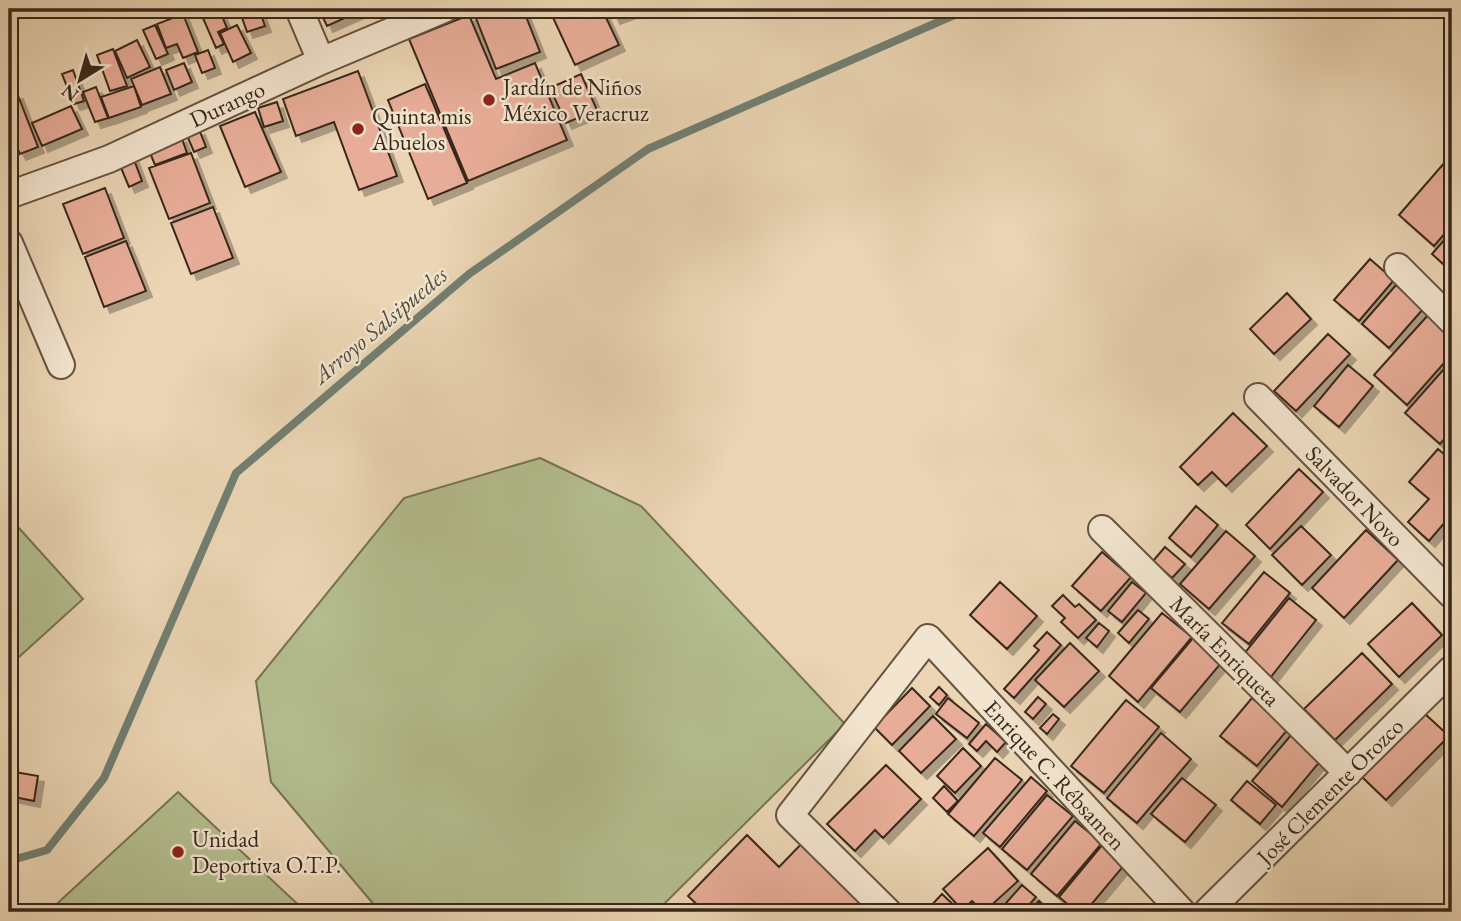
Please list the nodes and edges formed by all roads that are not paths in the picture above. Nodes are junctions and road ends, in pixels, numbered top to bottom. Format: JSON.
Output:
{"nodes":[{"id":1,"x":299,"y":9,"type":"edge"},
{"id":2,"x":444,"y":9,"type":"edge"},
{"id":3,"x":321,"y":61,"type":"junction"},
{"id":4,"x":9,"y":195,"type":"edge"},
{"id":5,"x":9,"y":243,"type":"edge"},
{"id":6,"x":1398,"y":267,"type":"dead end"},
{"id":7,"x":1452,"y":321,"type":"edge"},
{"id":8,"x":61,"y":365,"type":"dead end"},
{"id":9,"x":1258,"y":397,"type":"dead end"},
{"id":10,"x":1102,"y":528,"type":"dead end"},
{"id":11,"x":1452,"y":595,"type":"edge"},
{"id":12,"x":1452,"y":669,"type":"edge"},
{"id":13,"x":1348,"y":773,"type":"junction"},
{"id":14,"x":888,"y":912,"type":"edge"},
{"id":15,"x":1182,"y":912,"type":"edge"},
{"id":16,"x":1207,"y":912,"type":"edge"}],
"edges":[{"from":1,"to":3,"type":"street"},
{"from":2,"to":3,"type":"street","name":"Durango"},
{"from":3,"to":4,"type":"street","name":"Durango"},
{"from":5,"to":8,"type":"street"},
{"from":6,"to":7,"type":"street"},
{"from":9,"to":11,"type":"street","name":"Salvador Novo"},
{"from":10,"to":13,"type":"street","name":"María Enriqueta"},
{"from":12,"to":13,"type":"street","name":"José Clemente Orozco"},
{"from":13,"to":16,"type":"street","name":"José Clemente Orozco"},
{"from":14,"to":15,"type":"street","name":"Enrique C. Rébsamen"}]}
